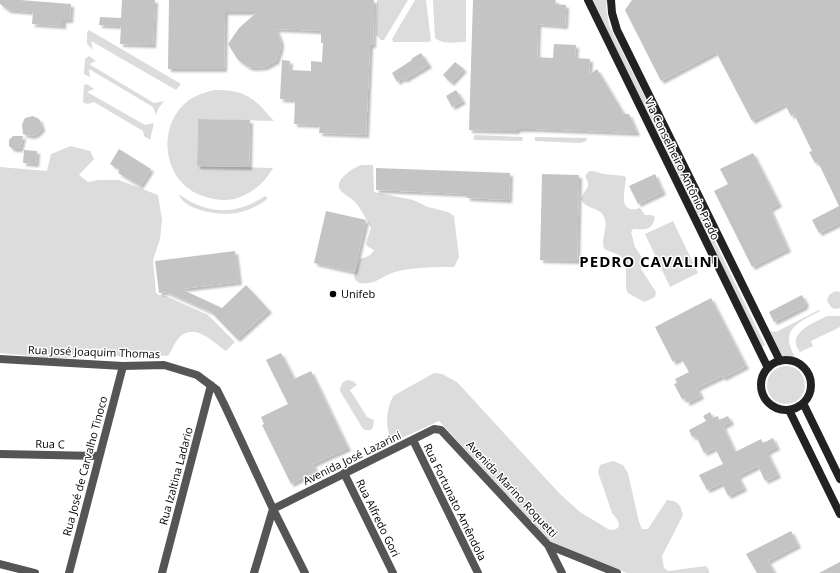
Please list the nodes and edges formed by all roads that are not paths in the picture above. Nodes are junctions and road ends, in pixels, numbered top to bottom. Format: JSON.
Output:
{"nodes":[{"id":1,"x":588,"y":0,"type":"edge"},
{"id":2,"x":611,"y":0,"type":"edge"},
{"id":3,"x":0,"y":359,"type":"edge"},
{"id":4,"x":780,"y":361,"type":"junction"},
{"id":5,"x":123,"y":366,"type":"junction"},
{"id":6,"x":768,"y":368,"type":"junction"},
{"id":7,"x":211,"y":385,"type":"junction"},
{"id":8,"x":803,"y":403,"type":"junction"},
{"id":9,"x":789,"y":410,"type":"junction"},
{"id":10,"x":441,"y":430,"type":"joint"},
{"id":11,"x":413,"y":440,"type":"junction"},
{"id":12,"x":0,"y":454,"type":"edge"},
{"id":13,"x":99,"y":456,"type":"junction"},
{"id":14,"x":344,"y":473,"type":"junction"},
{"id":15,"x":840,"y":479,"type":"edge"},
{"id":16,"x":273,"y":509,"type":"junction"},
{"id":17,"x":840,"y":514,"type":"edge"},
{"id":18,"x":548,"y":545,"type":"junction"},
{"id":19,"x":0,"y":564,"type":"edge"},
{"id":20,"x":35,"y":573,"type":"edge"},
{"id":21,"x":69,"y":573,"type":"edge"},
{"id":22,"x":162,"y":573,"type":"edge"},
{"id":23,"x":254,"y":573,"type":"edge"},
{"id":24,"x":305,"y":573,"type":"edge"},
{"id":25,"x":393,"y":573,"type":"edge"},
{"id":26,"x":478,"y":573,"type":"edge"},
{"id":27,"x":562,"y":573,"type":"edge"},
{"id":28,"x":617,"y":573,"type":"edge"}],
"edges":[{"from":1,"to":6,"type":"main road","name":"Via Conselheiro Antônio Prado"},
{"from":2,"to":4,"type":"main road","name":"Via Conselheiro Antônio Prado"},
{"from":3,"to":5,"type":"street","name":"Rua José Joaquim Thomas"},
{"from":4,"to":6,"type":"main road"},
{"from":4,"to":8,"type":"main road"},
{"from":5,"to":7,"type":"street","name":"Rua José Joaquim Thomas"},
{"from":5,"to":13,"type":"street","name":"Rua José de Carvalho Tinoco"},
{"from":6,"to":9,"type":"main road"},
{"from":7,"to":16,"type":"street","name":"Rua José Joaquim Thomas"},
{"from":7,"to":22,"type":"street","name":"Rua Izaltina Ladario"},
{"from":8,"to":9,"type":"main road"},
{"from":8,"to":15,"type":"main road"},
{"from":9,"to":17,"type":"main road"},
{"from":10,"to":11,"type":"street","name":"Avenida José Lazarini"},
{"from":10,"to":18,"type":"street","name":"Avenida Marino Roquetti"},
{"from":11,"to":14,"type":"street","name":"Avenida José Lazarini"},
{"from":11,"to":26,"type":"street","name":"Rua Fortunato Amêndola"},
{"from":12,"to":13,"type":"street","name":"Rua C"},
{"from":13,"to":21,"type":"street","name":"Rua José de Carvalho Tinoco"},
{"from":14,"to":16,"type":"street","name":"Avenida José Lazarini"},
{"from":14,"to":25,"type":"street","name":"Rua Alfredo Gori"},
{"from":16,"to":23,"type":"street"},
{"from":16,"to":24,"type":"street","name":"Rua José Joaquim Thomas"},
{"from":18,"to":27,"type":"street"},
{"from":18,"to":28,"type":"street","name":"Avenida Marino Roquetti"},
{"from":19,"to":20,"type":"street"}]}
